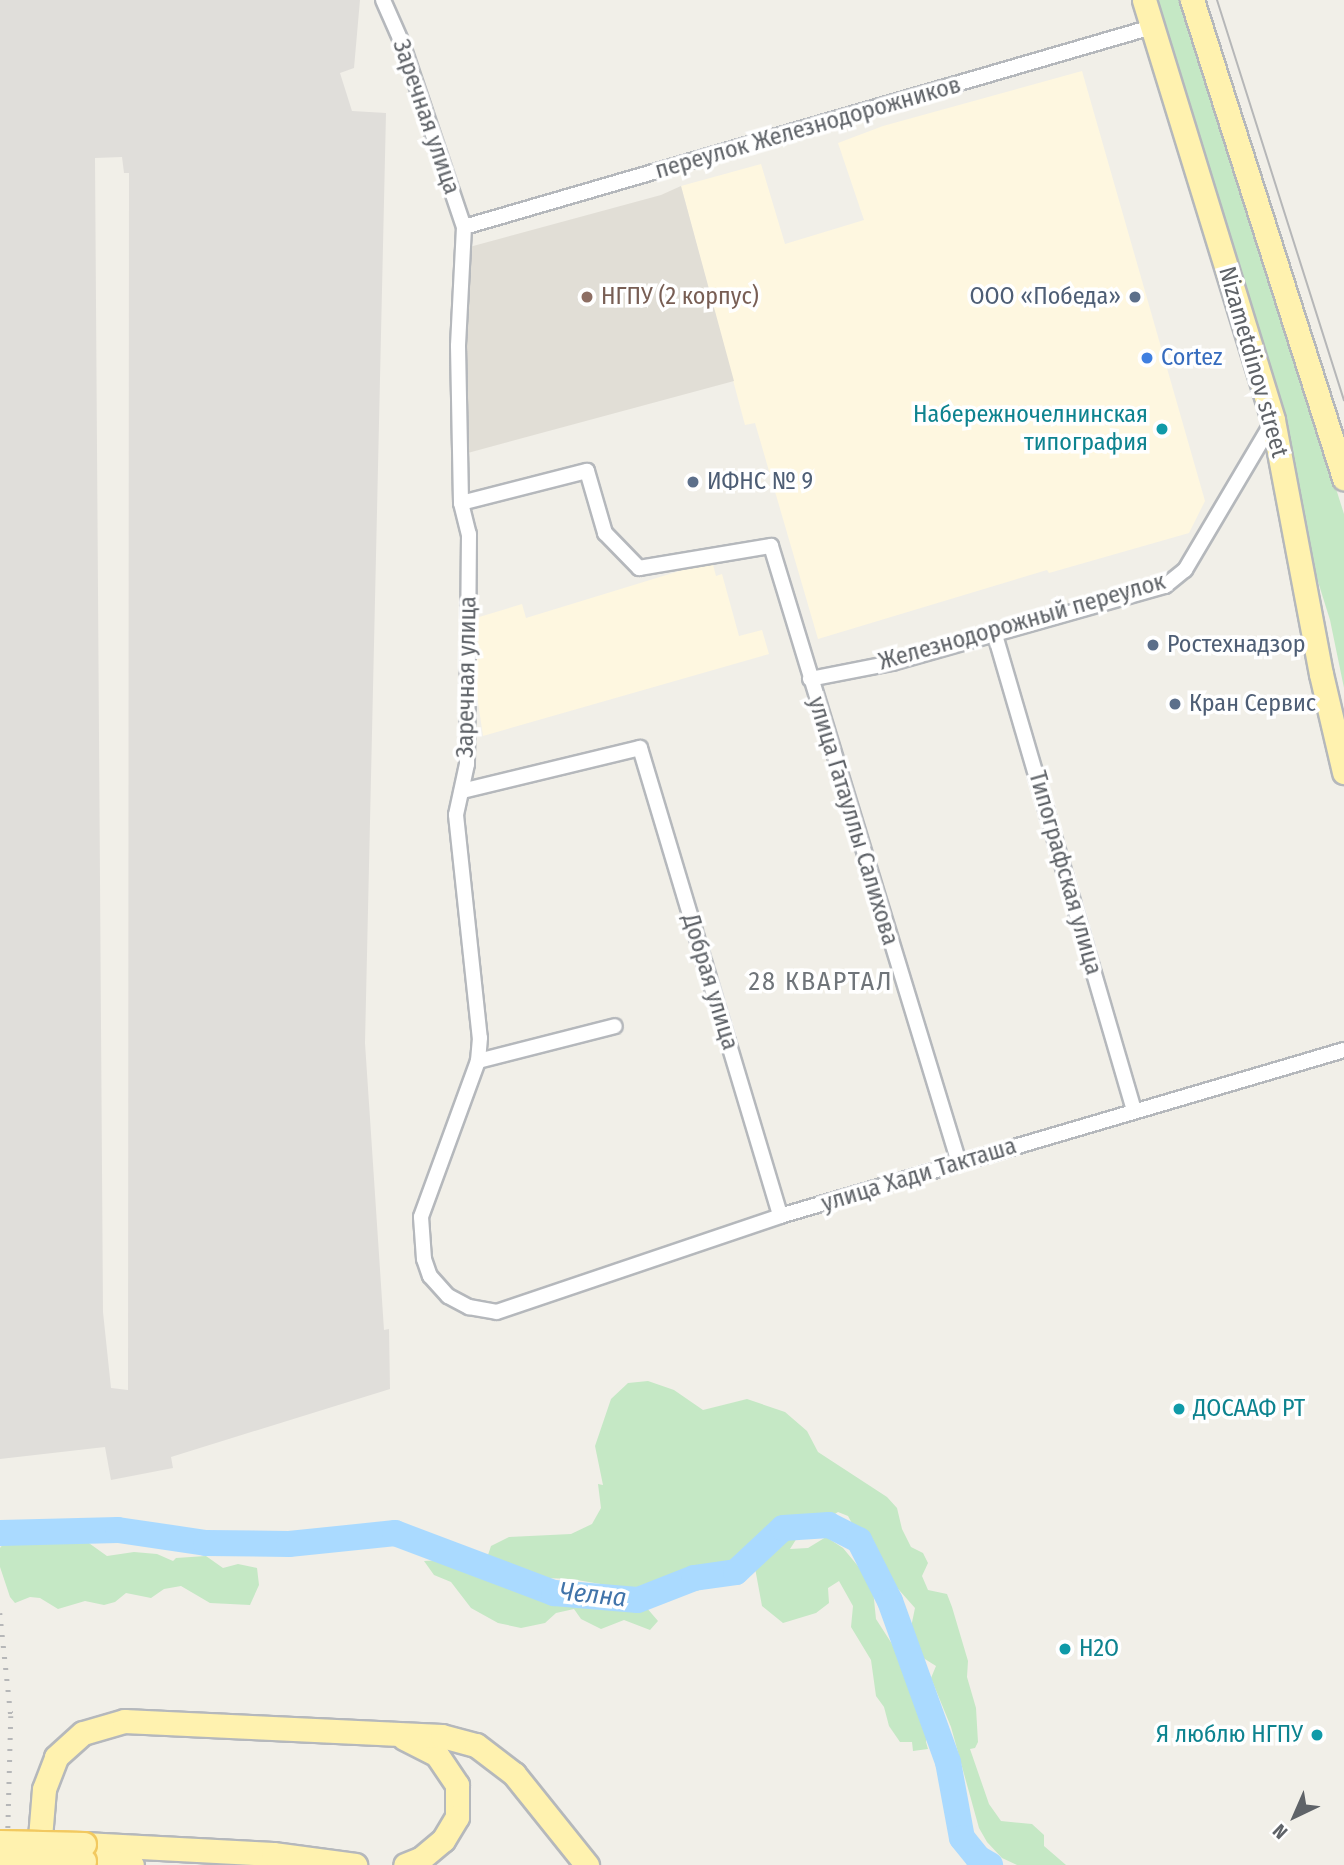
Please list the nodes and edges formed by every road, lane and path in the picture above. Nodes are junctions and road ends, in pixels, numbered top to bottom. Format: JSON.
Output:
{"nodes":[{"id":1,"x":383,"y":0,"type":"edge"},
{"id":2,"x":1144,"y":0,"type":"edge"},
{"id":3,"x":1192,"y":0,"type":"edge"},
{"id":4,"x":1152,"y":27,"type":"junction"},
{"id":5,"x":464,"y":227,"type":"junction"},
{"id":6,"x":1273,"y":420,"type":"junction"},
{"id":7,"x":1344,"y":478,"type":"edge"},
{"id":8,"x":461,"y":503,"type":"junction"},
{"id":9,"x":995,"y":635,"type":"junction"},
{"id":10,"x":1321,"y":674,"type":"junction"},
{"id":11,"x":810,"y":679,"type":"junction"},
{"id":12,"x":1344,"y":699,"type":"edge"},
{"id":13,"x":1344,"y":772,"type":"edge"},
{"id":14,"x":462,"y":791,"type":"junction"},
{"id":15,"x":615,"y":1026,"type":"dead end"},
{"id":16,"x":1344,"y":1050,"type":"edge"},
{"id":17,"x":478,"y":1061,"type":"junction"},
{"id":18,"x":1134,"y":1110,"type":"junction"},
{"id":19,"x":959,"y":1163,"type":"junction"},
{"id":20,"x":780,"y":1216,"type":"junction"},
{"id":21,"x":497,"y":1312,"type":"joint"},
{"id":22,"x":398,"y":1735,"type":"junction"},
{"id":23,"x":0,"y":1842,"type":"edge"},
{"id":24,"x":84,"y":1853,"type":"junction"},
{"id":25,"x":0,"y":1859,"type":"edge"},
{"id":26,"x":38,"y":1865,"type":"edge"},
{"id":27,"x":132,"y":1865,"type":"edge"},
{"id":28,"x":355,"y":1865,"type":"edge"},
{"id":29,"x":405,"y":1865,"type":"edge"},
{"id":30,"x":587,"y":1865,"type":"edge"}],
"edges":[{"from":1,"to":5,"type":"street","name":"Заречная улица"},
{"from":2,"to":4,"type":"main road","name":"Nizametdinov street"},
{"from":3,"to":7,"type":"main road","name":"Nizametdinov street"},
{"from":4,"to":5,"type":"street","name":"переулок Железнодорожников"},
{"from":4,"to":6,"type":"main road","name":"Nizametdinov street"},
{"from":5,"to":8,"type":"street","name":"Заречная улица"},
{"from":6,"to":9,"type":"street","name":"Железнодорожный переулок"},
{"from":6,"to":10,"type":"main road","name":"Nizametdinov street"},
{"from":8,"to":11,"type":"street","name":"улица Гатауллы Салихова"},
{"from":8,"to":14,"type":"street","name":"Заречная улица"},
{"from":9,"to":11,"type":"street","name":"Железнодорожный переулок"},
{"from":9,"to":18,"type":"street","name":"Типографская улица"},
{"from":10,"to":12,"type":"main road"},
{"from":10,"to":13,"type":"main road","name":"Nizametdinov street"},
{"from":11,"to":19,"type":"street","name":"улица Гатауллы Салихова"},
{"from":14,"to":17,"type":"street","name":"Заречная улица"},
{"from":14,"to":20,"type":"street","name":"Добрая улица"},
{"from":15,"to":17,"type":"street"},
{"from":16,"to":18,"type":"street","name":"улица Хади Такташа"},
{"from":17,"to":21,"type":"street","name":"Заречная улица"},
{"from":18,"to":19,"type":"street","name":"улица Хади Такташа"},
{"from":19,"to":20,"type":"street","name":"улица Хади Такташа"},
{"from":20,"to":21,"type":"street","name":"улица Хади Такташа"},
{"from":22,"to":26,"type":"main road"},
{"from":22,"to":29,"type":"main road"},
{"from":22,"to":30,"type":"main road"},
{"from":23,"to":24,"type":"main road","bridge":true},
{"from":24,"to":25,"type":"main road","bridge":true},
{"from":24,"to":27,"type":"main road"},
{"from":24,"to":28,"type":"main road"}]}
